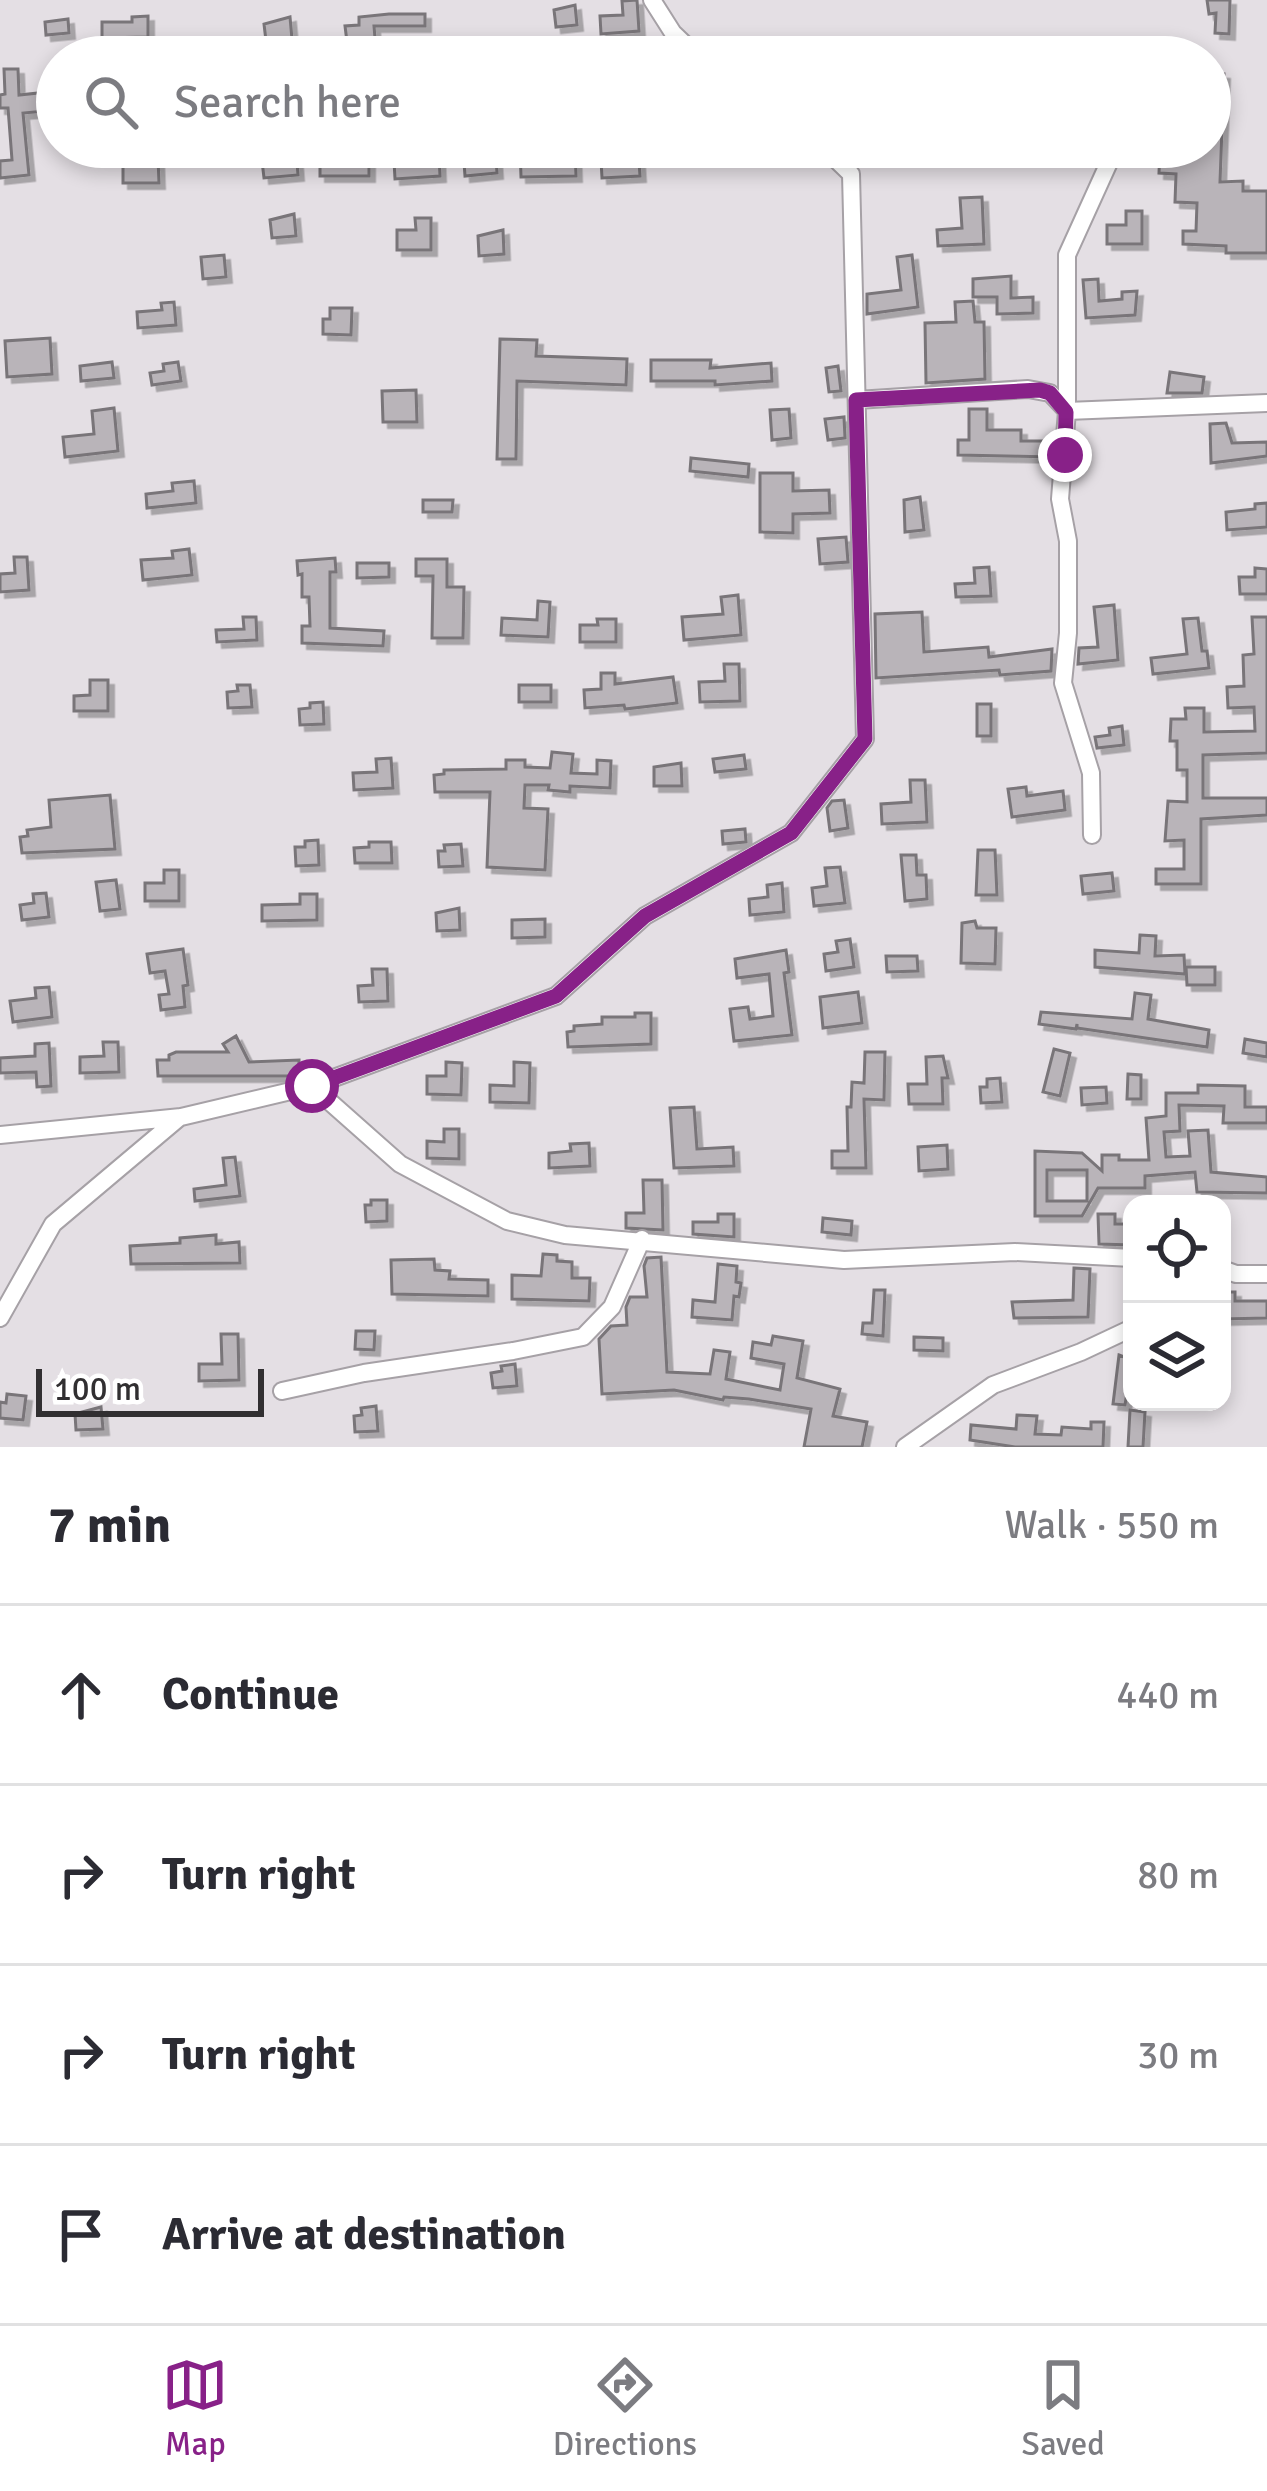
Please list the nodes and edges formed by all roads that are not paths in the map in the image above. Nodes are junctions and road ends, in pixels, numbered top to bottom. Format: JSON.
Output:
{"nodes":[{"id":1,"x":652,"y":0,"type":"edge"},
{"id":2,"x":676,"y":36,"type":"edge"},
{"id":3,"x":845,"y":168,"type":"edge"},
{"id":4,"x":1106,"y":168,"type":"edge"},
{"id":5,"x":856,"y":400,"type":"junction"},
{"id":6,"x":1267,"y":404,"type":"edge"},
{"id":7,"x":1066,"y":412,"type":"junction"},
{"id":8,"x":1092,"y":835,"type":"dead end"},
{"id":9,"x":312,"y":1086,"type":"junction"},
{"id":10,"x":181,"y":1117,"type":"junction"},
{"id":11,"x":0,"y":1135,"type":"edge"},
{"id":12,"x":642,"y":1239,"type":"junction"},
{"id":13,"x":1123,"y":1258,"type":"edge"},
{"id":14,"x":1231,"y":1272,"type":"edge"},
{"id":15,"x":1267,"y":1274,"type":"edge"},
{"id":16,"x":0,"y":1318,"type":"edge"},
{"id":17,"x":1123,"y":1332,"type":"edge"},
{"id":18,"x":282,"y":1391,"type":"dead end"},
{"id":19,"x":905,"y":1447,"type":"edge"}],
"edges":[{"from":1,"to":2,"type":"street"},
{"from":3,"to":5,"type":"street"},
{"from":4,"to":7,"type":"street"},
{"from":5,"to":7,"type":"street"},
{"from":5,"to":9,"type":"street"},
{"from":6,"to":7,"type":"street"},
{"from":7,"to":8,"type":"street"},
{"from":9,"to":10,"type":"street"},
{"from":9,"to":12,"type":"street"},
{"from":10,"to":11,"type":"street"},
{"from":10,"to":16,"type":"street"},
{"from":12,"to":13,"type":"street"},
{"from":12,"to":18,"type":"street"},
{"from":14,"to":15,"type":"street"},
{"from":17,"to":19,"type":"street"}]}
